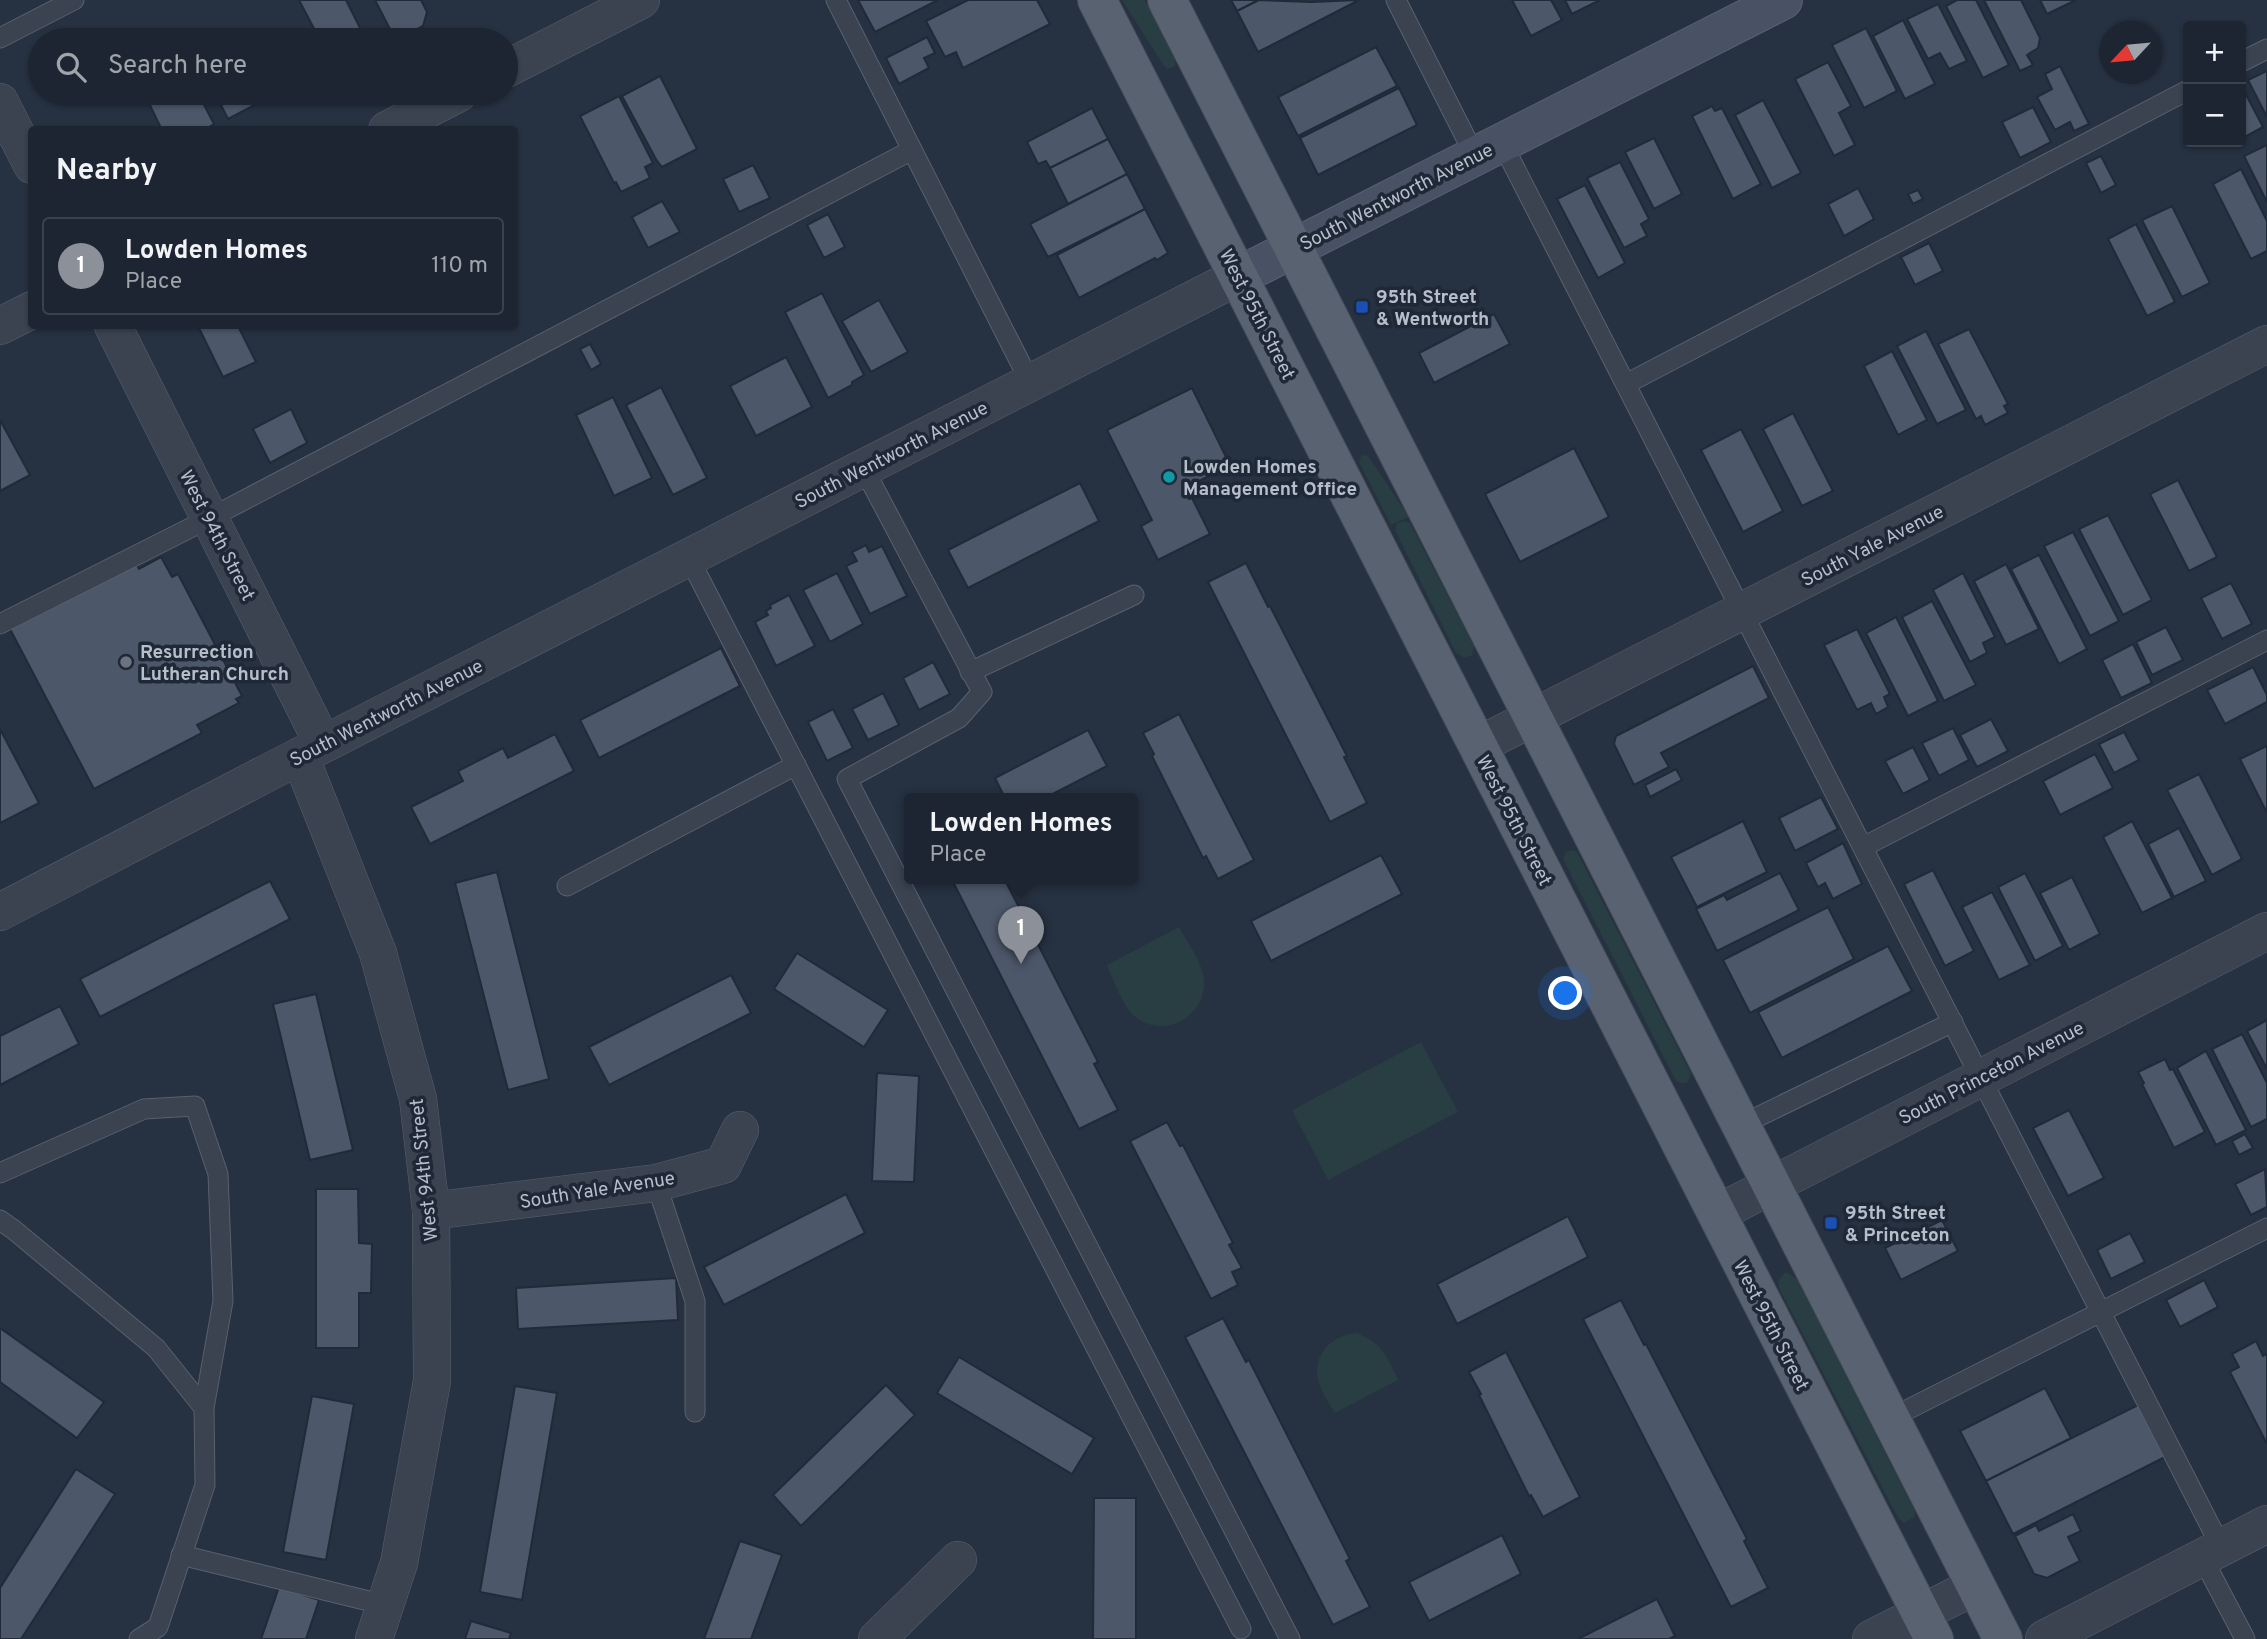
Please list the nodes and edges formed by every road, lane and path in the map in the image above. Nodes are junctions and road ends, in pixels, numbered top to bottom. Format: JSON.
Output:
{"nodes":[{"id":1,"x":74,"y":0,"type":"edge"},
{"id":2,"x":641,"y":0,"type":"edge"},
{"id":3,"x":836,"y":0,"type":"edge"},
{"id":4,"x":1097,"y":0,"type":"edge"},
{"id":5,"x":1167,"y":0,"type":"edge"},
{"id":6,"x":1396,"y":0,"type":"edge"},
{"id":7,"x":1783,"y":0,"type":"edge"},
{"id":8,"x":0,"y":38,"type":"edge"},
{"id":9,"x":2267,"y":49,"type":"edge"},
{"id":10,"x":2246,"y":60,"type":"edge"},
{"id":11,"x":518,"y":63,"type":"edge"},
{"id":12,"x":2183,"y":93,"type":"edge"},
{"id":13,"x":0,"y":102,"type":"edge"},
{"id":14,"x":436,"y":105,"type":"edge"},
{"id":15,"x":395,"y":126,"type":"edge"},
{"id":16,"x":912,"y":150,"type":"junction"},
{"id":17,"x":1488,"y":150,"type":"junction"},
{"id":18,"x":28,"y":157,"type":"edge"},
{"id":19,"x":1294,"y":248,"type":"junction"},
{"id":20,"x":1239,"y":276,"type":"junction"},
{"id":21,"x":28,"y":312,"type":"edge"},
{"id":22,"x":0,"y":327,"type":"edge"},
{"id":23,"x":115,"y":329,"type":"edge"},
{"id":24,"x":2267,"y":344,"type":"edge"},
{"id":25,"x":1030,"y":382,"type":"junction"},
{"id":26,"x":1626,"y":384,"type":"junction"},
{"id":27,"x":864,"y":469,"type":"junction"},
{"id":28,"x":210,"y":518,"type":"junction"},
{"id":29,"x":690,"y":558,"type":"junction"},
{"id":30,"x":1134,"y":595,"type":"dead end"},
{"id":31,"x":1742,"y":611,"type":"junction"},
{"id":32,"x":0,"y":624,"type":"edge"},
{"id":33,"x":2267,"y":640,"type":"edge"},
{"id":34,"x":971,"y":672,"type":"junction"},
{"id":35,"x":1532,"y":718,"type":"junction"},
{"id":36,"x":1478,"y":746,"type":"junction"},
{"id":37,"x":311,"y":750,"type":"junction"},
{"id":38,"x":796,"y":765,"type":"junction"},
{"id":39,"x":1863,"y":847,"type":"junction"},
{"id":40,"x":567,"y":886,"type":"dead end"},
{"id":41,"x":0,"y":912,"type":"edge"},
{"id":42,"x":2267,"y":931,"type":"edge"},
{"id":43,"x":1953,"y":1022,"type":"junction"},
{"id":44,"x":1981,"y":1077,"type":"junction"},
{"id":45,"x":1739,"y":1126,"type":"junction"},
{"id":46,"x":740,"y":1130,"type":"dead end"},
{"id":47,"x":0,"y":1173,"type":"edge"},
{"id":48,"x":656,"y":1183,"type":"junction"},
{"id":49,"x":1770,"y":1186,"type":"junction"},
{"id":50,"x":431,"y":1211,"type":"junction"},
{"id":51,"x":1716,"y":1214,"type":"junction"},
{"id":52,"x":0,"y":1220,"type":"edge"},
{"id":53,"x":2267,"y":1228,"type":"edge"},
{"id":54,"x":2101,"y":1312,"type":"junction"},
{"id":55,"x":204,"y":1408,"type":"junction"},
{"id":56,"x":695,"y":1412,"type":"dead end"},
{"id":57,"x":1889,"y":1419,"type":"junction"},
{"id":58,"x":2267,"y":1524,"type":"edge"},
{"id":59,"x":2211,"y":1553,"type":"junction"},
{"id":60,"x":181,"y":1555,"type":"junction"},
{"id":61,"x":958,"y":1560,"type":"dead end"},
{"id":62,"x":1975,"y":1586,"type":"junction"},
{"id":63,"x":385,"y":1605,"type":"junction"},
{"id":64,"x":1927,"y":1626,"type":"edge"},
{"id":65,"x":1241,"y":1629,"type":"dead end"},
{"id":66,"x":139,"y":1639,"type":"edge"},
{"id":67,"x":374,"y":1639,"type":"edge"},
{"id":68,"x":877,"y":1639,"type":"edge"},
{"id":69,"x":1290,"y":1639,"type":"edge"},
{"id":70,"x":1871,"y":1639,"type":"edge"},
{"id":71,"x":2003,"y":1639,"type":"edge"},
{"id":72,"x":2044,"y":1639,"type":"edge"},
{"id":73,"x":2245,"y":1639,"type":"edge"}],
"edges":[{"from":1,"to":8,"type":"lane"},
{"from":2,"to":11,"type":"street"},
{"from":3,"to":16,"type":"lane"},
{"from":4,"to":20,"type":"main road","name":"West 95th Street"},
{"from":5,"to":19,"type":"main road"},
{"from":6,"to":17,"type":"lane"},
{"from":7,"to":17,"type":"street","name":"South Wentworth Avenue"},
{"from":9,"to":10,"type":"lane"},
{"from":12,"to":26,"type":"lane"},
{"from":13,"to":18,"type":"street"},
{"from":14,"to":15,"type":"street"},
{"from":16,"to":25,"type":"lane"},
{"from":16,"to":28,"type":"lane"},
{"from":17,"to":19,"type":"street","name":"South Wentworth Avenue"},
{"from":17,"to":26,"type":"lane"},
{"from":19,"to":20,"type":"street","name":"South Wentworth Avenue"},
{"from":19,"to":35,"type":"main road"},
{"from":20,"to":25,"type":"street","name":"South Wentworth Avenue"},
{"from":20,"to":36,"type":"main road","name":"West 95th Street"},
{"from":21,"to":22,"type":"street"},
{"from":23,"to":28,"type":"street","name":"West 94th Street"},
{"from":24,"to":31,"type":"street","name":"South Yale Avenue"},
{"from":25,"to":27,"type":"street","name":"South Wentworth Avenue"},
{"from":26,"to":31,"type":"lane"},
{"from":27,"to":29,"type":"street","name":"South Wentworth Avenue"},
{"from":27,"to":34,"type":"lane"},
{"from":28,"to":32,"type":"lane"},
{"from":28,"to":37,"type":"street","name":"West 94th Street"},
{"from":29,"to":37,"type":"street","name":"South Wentworth Avenue"},
{"from":29,"to":38,"type":"lane"},
{"from":30,"to":34,"type":"lane"},
{"from":31,"to":35,"type":"street","name":"South Yale Avenue"},
{"from":31,"to":39,"type":"lane"},
{"from":33,"to":39,"type":"lane"},
{"from":34,"to":69,"type":"lane"},
{"from":35,"to":36,"type":"street","name":"South Yale Avenue"},
{"from":35,"to":45,"type":"main road"},
{"from":36,"to":51,"type":"main road","name":"West 95th Street"},
{"from":37,"to":41,"type":"street","name":"South Wentworth Avenue"},
{"from":37,"to":50,"type":"street","name":"West 94th Street"},
{"from":38,"to":40,"type":"lane"},
{"from":38,"to":65,"type":"lane"},
{"from":39,"to":43,"type":"lane"},
{"from":42,"to":44,"type":"street","name":"South Princeton Avenue"},
{"from":43,"to":44,"type":"lane"},
{"from":43,"to":45,"type":"lane"},
{"from":44,"to":49,"type":"street","name":"South Princeton Avenue"},
{"from":44,"to":54,"type":"lane"},
{"from":45,"to":49,"type":"main road"},
{"from":46,"to":48,"type":"street","name":"South Yale Avenue"},
{"from":47,"to":55,"type":"lane"},
{"from":48,"to":50,"type":"street","name":"South Yale Avenue"},
{"from":48,"to":56,"type":"lane"},
{"from":49,"to":51,"type":"street","name":"South Princeton Avenue"},
{"from":49,"to":57,"type":"main road"},
{"from":50,"to":63,"type":"street","name":"West 94th Street"},
{"from":51,"to":64,"type":"main road","name":"West 95th Street"},
{"from":52,"to":55,"type":"lane"},
{"from":53,"to":54,"type":"lane"},
{"from":54,"to":57,"type":"lane"},
{"from":54,"to":59,"type":"lane"},
{"from":55,"to":60,"type":"lane"},
{"from":57,"to":62,"type":"main road"},
{"from":58,"to":59,"type":"street"},
{"from":59,"to":72,"type":"street"},
{"from":59,"to":73,"type":"lane"},
{"from":60,"to":63,"type":"lane"},
{"from":60,"to":66,"type":"lane"},
{"from":61,"to":68,"type":"street"},
{"from":62,"to":64,"type":"street"},
{"from":62,"to":71,"type":"main road"},
{"from":63,"to":67,"type":"street","name":"West 94th Street"},
{"from":64,"to":70,"type":"street"}]}
